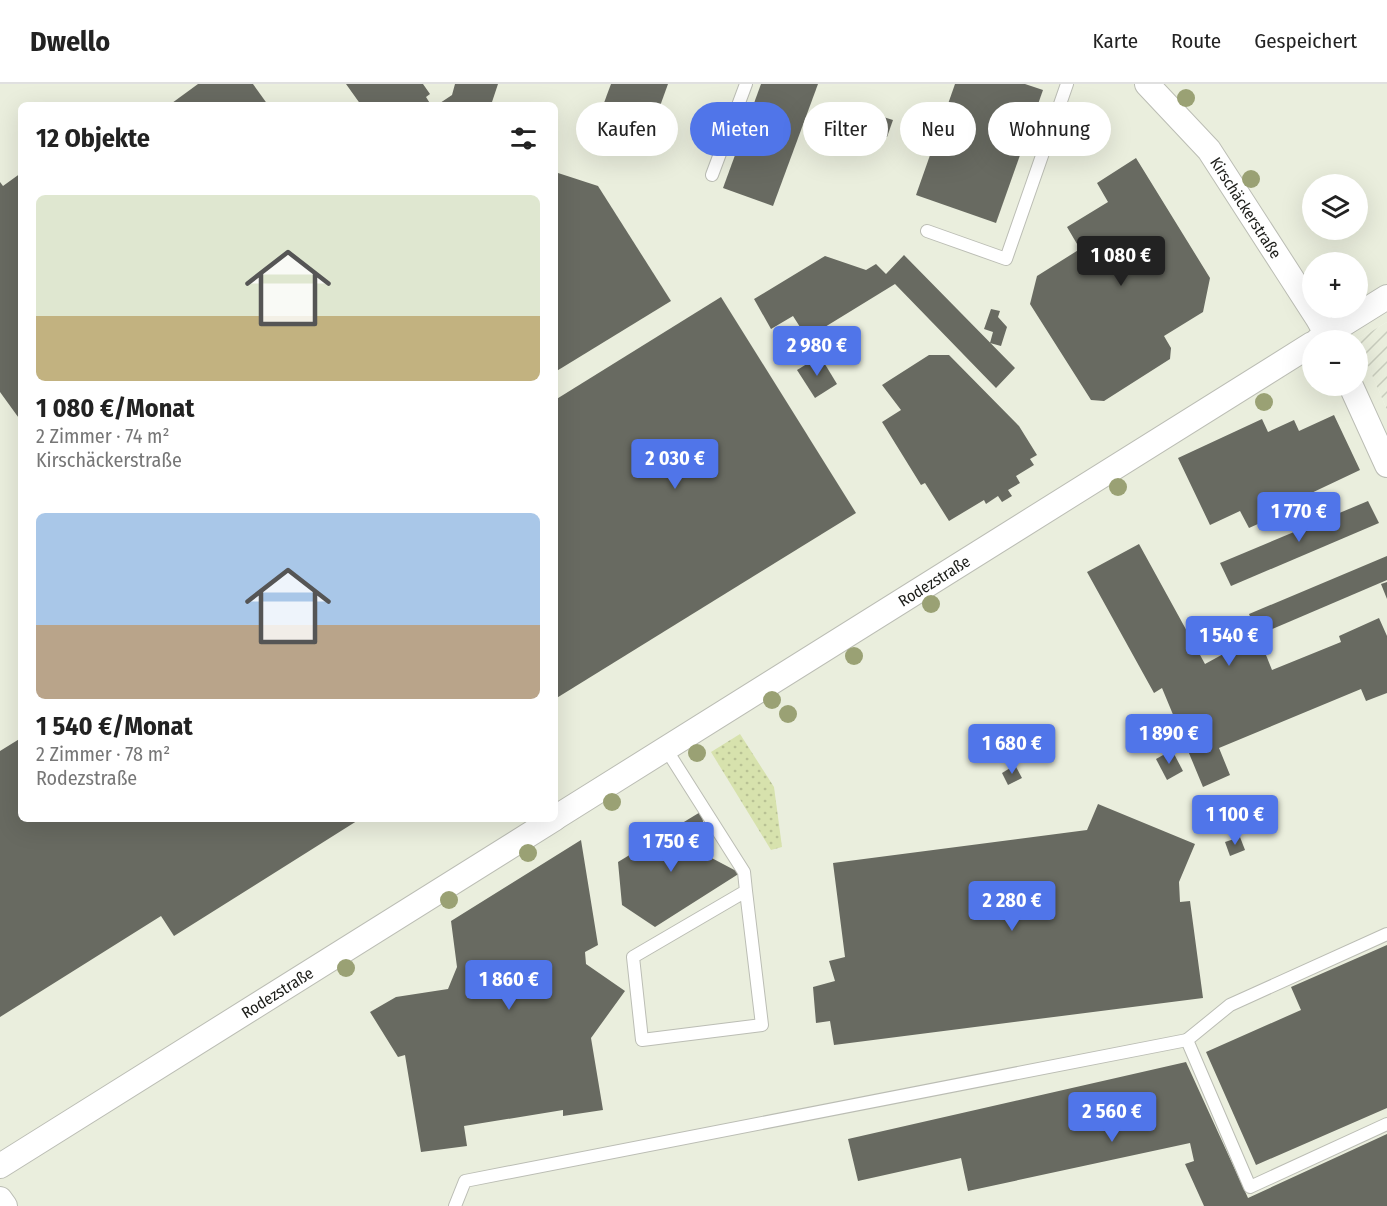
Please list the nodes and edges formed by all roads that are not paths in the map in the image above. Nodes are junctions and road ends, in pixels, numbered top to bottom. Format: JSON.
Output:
{"nodes":[{"id":1,"x":746,"y":84,"type":"edge"},
{"id":2,"x":1067,"y":84,"type":"edge"},
{"id":3,"x":1147,"y":84,"type":"edge"},
{"id":4,"x":712,"y":175,"type":"dead end"},
{"id":5,"x":927,"y":231,"type":"dead end"},
{"id":6,"x":1387,"y":297,"type":"edge"},
{"id":7,"x":1316,"y":330,"type":"edge"},
{"id":8,"x":1337,"y":330,"type":"edge"},
{"id":9,"x":1302,"y":352,"type":"edge"},
{"id":10,"x":1356,"y":396,"type":"edge"},
{"id":11,"x":1387,"y":465,"type":"edge"},
{"id":12,"x":666,"y":749,"type":"junction"},
{"id":13,"x":558,"y":817,"type":"edge"},
{"id":14,"x":550,"y":822,"type":"edge"},
{"id":15,"x":746,"y":891,"type":"junction"},
{"id":16,"x":1387,"y":934,"type":"edge"},
{"id":17,"x":1187,"y":1040,"type":"junction"},
{"id":18,"x":1387,"y":1124,"type":"edge"},
{"id":19,"x":0,"y":1166,"type":"edge"},
{"id":20,"x":0,"y":1199,"type":"edge"},
{"id":21,"x":5,"y":1206,"type":"edge"},
{"id":22,"x":455,"y":1206,"type":"edge"}],
"edges":[{"from":1,"to":4,"type":"lane"},
{"from":2,"to":5,"type":"lane"},
{"from":3,"to":7,"type":"street","name":"Kirschäckerstraße"},
{"from":6,"to":8,"type":"street","name":"Rodezstraße"},
{"from":9,"to":12,"type":"street","name":"Rodezstraße"},
{"from":10,"to":11,"type":"street"},
{"from":12,"to":13,"type":"street","name":"Rodezstraße"},
{"from":12,"to":15,"type":"lane"},
{"from":14,"to":19,"type":"street","name":"Rodezstraße"},
{"from":15,"to":15,"type":"lane"},
{"from":16,"to":17,"type":"lane"},
{"from":17,"to":18,"type":"lane"},
{"from":17,"to":22,"type":"lane"},
{"from":20,"to":21,"type":"street"}]}
